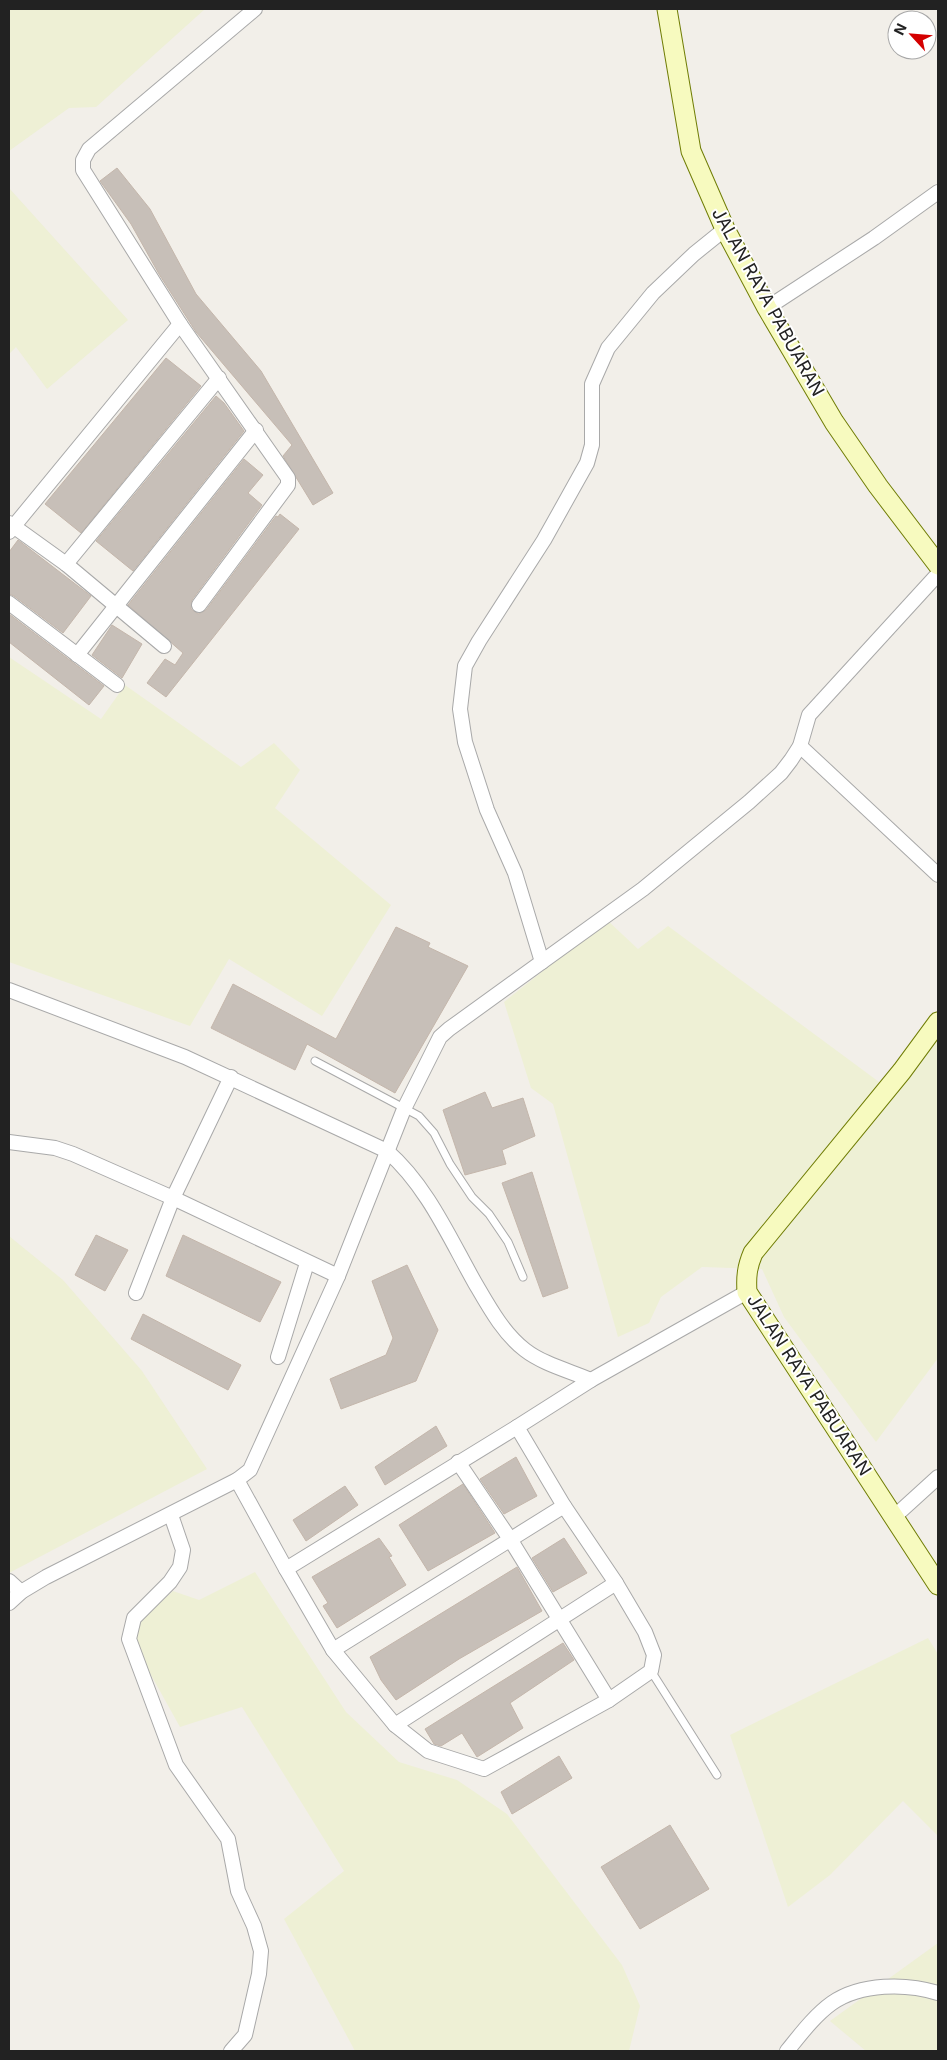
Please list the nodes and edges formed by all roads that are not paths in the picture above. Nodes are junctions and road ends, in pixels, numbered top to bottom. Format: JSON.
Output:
{"nodes":[{"id":1,"x":255,"y":9,"type":"edge"},
{"id":2,"x":667,"y":9,"type":"edge"},
{"id":3,"x":938,"y":192,"type":"edge"},
{"id":4,"x":725,"y":229,"type":"junction"},
{"id":5,"x":767,"y":308,"type":"junction"},
{"id":6,"x":180,"y":324,"type":"junction"},
{"id":7,"x":220,"y":378,"type":"junction"},
{"id":8,"x":256,"y":430,"type":"junction"},
{"id":9,"x":10,"y":527,"type":"edge"},
{"id":10,"x":66,"y":564,"type":"junction"},
{"id":11,"x":938,"y":566,"type":"edge"},
{"id":12,"x":938,"y":574,"type":"edge"},
{"id":13,"x":9,"y":602,"type":"edge"},
{"id":14,"x":198,"y":605,"type":"dead end"},
{"id":15,"x":116,"y":606,"type":"junction"},
{"id":16,"x":164,"y":646,"type":"dead end"},
{"id":17,"x":77,"y":655,"type":"junction"},
{"id":18,"x":117,"y":685,"type":"dead end"},
{"id":19,"x":800,"y":746,"type":"junction"},
{"id":20,"x":938,"y":875,"type":"edge"},
{"id":21,"x":542,"y":962,"type":"junction"},
{"id":22,"x":9,"y":990,"type":"edge"},
{"id":23,"x":938,"y":1022,"type":"edge"},
{"id":24,"x":315,"y":1060,"type":"dead end"},
{"id":25,"x":231,"y":1076,"type":"junction"},
{"id":26,"x":404,"y":1109,"type":"junction"},
{"id":27,"x":9,"y":1142,"type":"edge"},
{"id":28,"x":386,"y":1151,"type":"junction"},
{"id":29,"x":173,"y":1198,"type":"junction"},
{"id":30,"x":308,"y":1263,"type":"junction"},
{"id":31,"x":338,"y":1276,"type":"junction"},
{"id":32,"x":523,"y":1277,"type":"dead end"},
{"id":33,"x":747,"y":1292,"type":"junction"},
{"id":34,"x":136,"y":1293,"type":"dead end"},
{"id":35,"x":278,"y":1357,"type":"dead end"},
{"id":36,"x":591,"y":1380,"type":"junction"},
{"id":37,"x":517,"y":1426,"type":"junction"},
{"id":38,"x":458,"y":1462,"type":"junction"},
{"id":39,"x":938,"y":1477,"type":"edge"},
{"id":40,"x":237,"y":1480,"type":"junction"},
{"id":41,"x":564,"y":1506,"type":"junction"},
{"id":42,"x":171,"y":1515,"type":"junction"},
{"id":43,"x":894,"y":1517,"type":"junction"},
{"id":44,"x":510,"y":1539,"type":"junction"},
{"id":45,"x":286,"y":1569,"type":"junction"},
{"id":46,"x":9,"y":1581,"type":"edge"},
{"id":47,"x":616,"y":1583,"type":"junction"},
{"id":48,"x":938,"y":1585,"type":"edge"},
{"id":49,"x":21,"y":1592,"type":"junction"},
{"id":50,"x":9,"y":1603,"type":"edge"},
{"id":51,"x":558,"y":1620,"type":"junction"},
{"id":52,"x":334,"y":1650,"type":"junction"},
{"id":53,"x":651,"y":1671,"type":"junction"},
{"id":54,"x":610,"y":1700,"type":"junction"},
{"id":55,"x":395,"y":1726,"type":"junction"},
{"id":56,"x":717,"y":1775,"type":"dead end"},
{"id":57,"x":938,"y":1993,"type":"edge"},
{"id":58,"x":230,"y":2051,"type":"edge"},
{"id":59,"x":787,"y":2051,"type":"edge"}],
"edges":[{"from":1,"to":6,"type":"street"},
{"from":2,"to":4,"type":"street","name":"JALAN RAYA PABUARAN"},
{"from":3,"to":5,"type":"street"},
{"from":4,"to":5,"type":"street","name":"JALAN RAYA PABUARAN"},
{"from":4,"to":21,"type":"street"},
{"from":5,"to":11,"type":"street","name":"JALAN RAYA PABUARAN"},
{"from":6,"to":7,"type":"street"},
{"from":6,"to":9,"type":"street"},
{"from":7,"to":8,"type":"street"},
{"from":7,"to":10,"type":"street"},
{"from":8,"to":14,"type":"street"},
{"from":8,"to":15,"type":"street"},
{"from":9,"to":10,"type":"street"},
{"from":10,"to":15,"type":"street"},
{"from":12,"to":19,"type":"street"},
{"from":13,"to":17,"type":"street"},
{"from":15,"to":16,"type":"street"},
{"from":15,"to":17,"type":"street"},
{"from":17,"to":18,"type":"street"},
{"from":19,"to":20,"type":"street"},
{"from":19,"to":21,"type":"street"},
{"from":21,"to":26,"type":"street"},
{"from":22,"to":25,"type":"street"},
{"from":23,"to":33,"type":"street","name":"JALAN RAYA PABUARAN"},
{"from":24,"to":26,"type":"lane"},
{"from":25,"to":28,"type":"street"},
{"from":25,"to":29,"type":"street"},
{"from":26,"to":28,"type":"street"},
{"from":26,"to":32,"type":"lane"},
{"from":27,"to":29,"type":"street"},
{"from":28,"to":31,"type":"street"},
{"from":28,"to":36,"type":"street"},
{"from":29,"to":30,"type":"street"},
{"from":29,"to":34,"type":"street"},
{"from":30,"to":31,"type":"street"},
{"from":30,"to":35,"type":"street"},
{"from":31,"to":40,"type":"street"},
{"from":33,"to":36,"type":"street"},
{"from":33,"to":43,"type":"street","name":"JALAN RAYA PABUARAN"},
{"from":36,"to":37,"type":"street"},
{"from":37,"to":38,"type":"street"},
{"from":37,"to":41,"type":"street"},
{"from":38,"to":44,"type":"street"},
{"from":38,"to":45,"type":"street"},
{"from":39,"to":43,"type":"street"},
{"from":40,"to":42,"type":"street"},
{"from":40,"to":45,"type":"street"},
{"from":41,"to":44,"type":"street"},
{"from":41,"to":47,"type":"street"},
{"from":42,"to":49,"type":"street"},
{"from":42,"to":58,"type":"street"},
{"from":43,"to":48,"type":"street","name":"JALAN RAYA PABUARAN"},
{"from":44,"to":51,"type":"street"},
{"from":44,"to":52,"type":"street"},
{"from":45,"to":52,"type":"street"},
{"from":46,"to":49,"type":"street"},
{"from":47,"to":51,"type":"street"},
{"from":47,"to":53,"type":"street"},
{"from":49,"to":50,"type":"street"},
{"from":51,"to":54,"type":"street"},
{"from":51,"to":55,"type":"street"},
{"from":52,"to":55,"type":"street"},
{"from":53,"to":54,"type":"street"},
{"from":53,"to":56,"type":"lane"},
{"from":54,"to":55,"type":"street"},
{"from":57,"to":59,"type":"street"}]}
